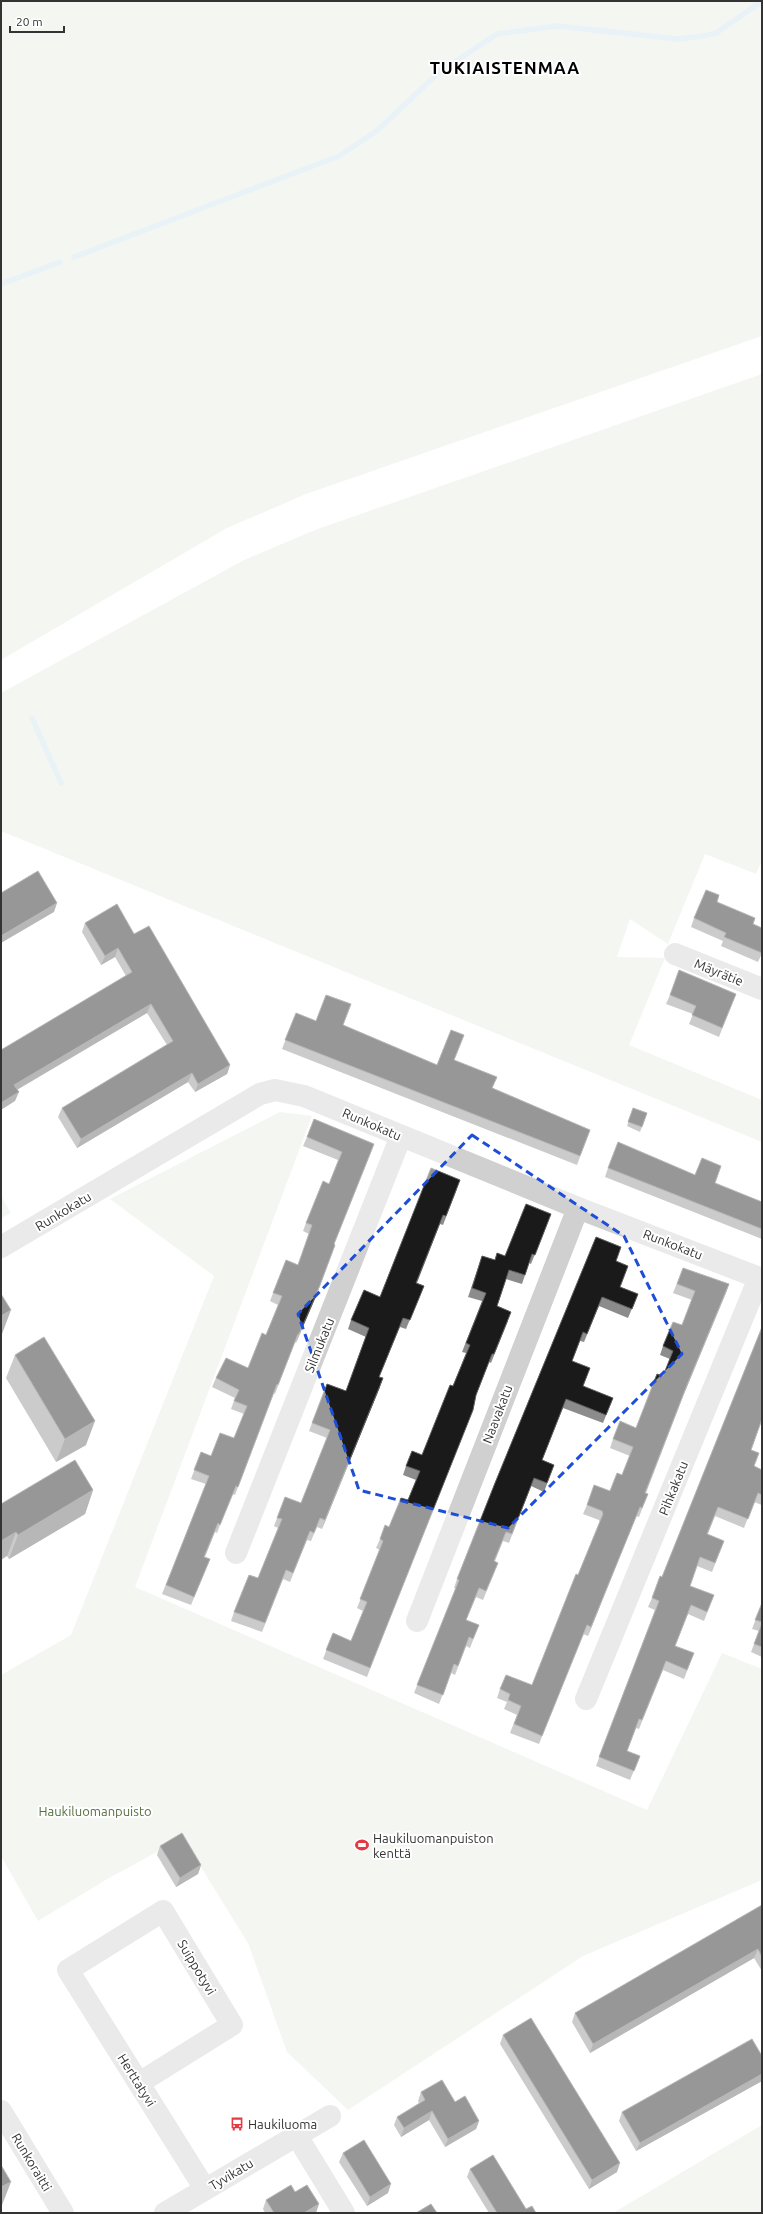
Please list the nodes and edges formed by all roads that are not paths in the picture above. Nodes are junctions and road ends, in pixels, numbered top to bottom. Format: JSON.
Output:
{"nodes":[{"id":1,"x":676,"y":954,"type":"dead end"},
{"id":2,"x":762,"y":989,"type":"edge"},
{"id":3,"x":401,"y":1136,"type":"junction"},
{"id":4,"x":578,"y":1208,"type":"junction"},
{"id":5,"x":1,"y":1247,"type":"edge"},
{"id":6,"x":761,"y":1278,"type":"edge"},
{"id":7,"x":236,"y":1553,"type":"dead end"},
{"id":8,"x":417,"y":1621,"type":"dead end"},
{"id":9,"x":586,"y":1699,"type":"dead end"},
{"id":10,"x":68,"y":1970,"type":"joint"},
{"id":11,"x":139,"y":2083,"type":"junction"},
{"id":12,"x":1,"y":2111,"type":"edge"},
{"id":13,"x":330,"y":2116,"type":"dead end"},
{"id":14,"x":297,"y":2136,"type":"junction"},
{"id":15,"x":205,"y":2189,"type":"junction"},
{"id":16,"x":63,"y":2213,"type":"edge"},
{"id":17,"x":165,"y":2213,"type":"edge"},
{"id":18,"x":344,"y":2213,"type":"edge"}],
"edges":[{"from":1,"to":2,"type":"street","name":"Mäyrätie"},
{"from":3,"to":4,"type":"street","name":"Runkokatu"},
{"from":3,"to":5,"type":"street","name":"Runkokatu"},
{"from":3,"to":7,"type":"street","name":"Silmukatu"},
{"from":4,"to":6,"type":"street","name":"Runkokatu"},
{"from":4,"to":8,"type":"street","name":"Naavakatu"},
{"from":6,"to":9,"type":"street","name":"Pihkakatu"},
{"from":10,"to":11,"type":"street","name":"Herttatyvi"},
{"from":10,"to":11,"type":"street","name":"Suippotyvi"},
{"from":11,"to":15,"type":"street","name":"Herttatyvi"},
{"from":12,"to":16,"type":"street","name":"Runkoraitti"},
{"from":13,"to":14,"type":"street","name":"Tyvikatu"},
{"from":14,"to":15,"type":"street","name":"Tyvikatu"},
{"from":14,"to":18,"type":"street"},
{"from":15,"to":17,"type":"street","name":"Tyvikatu"}]}
